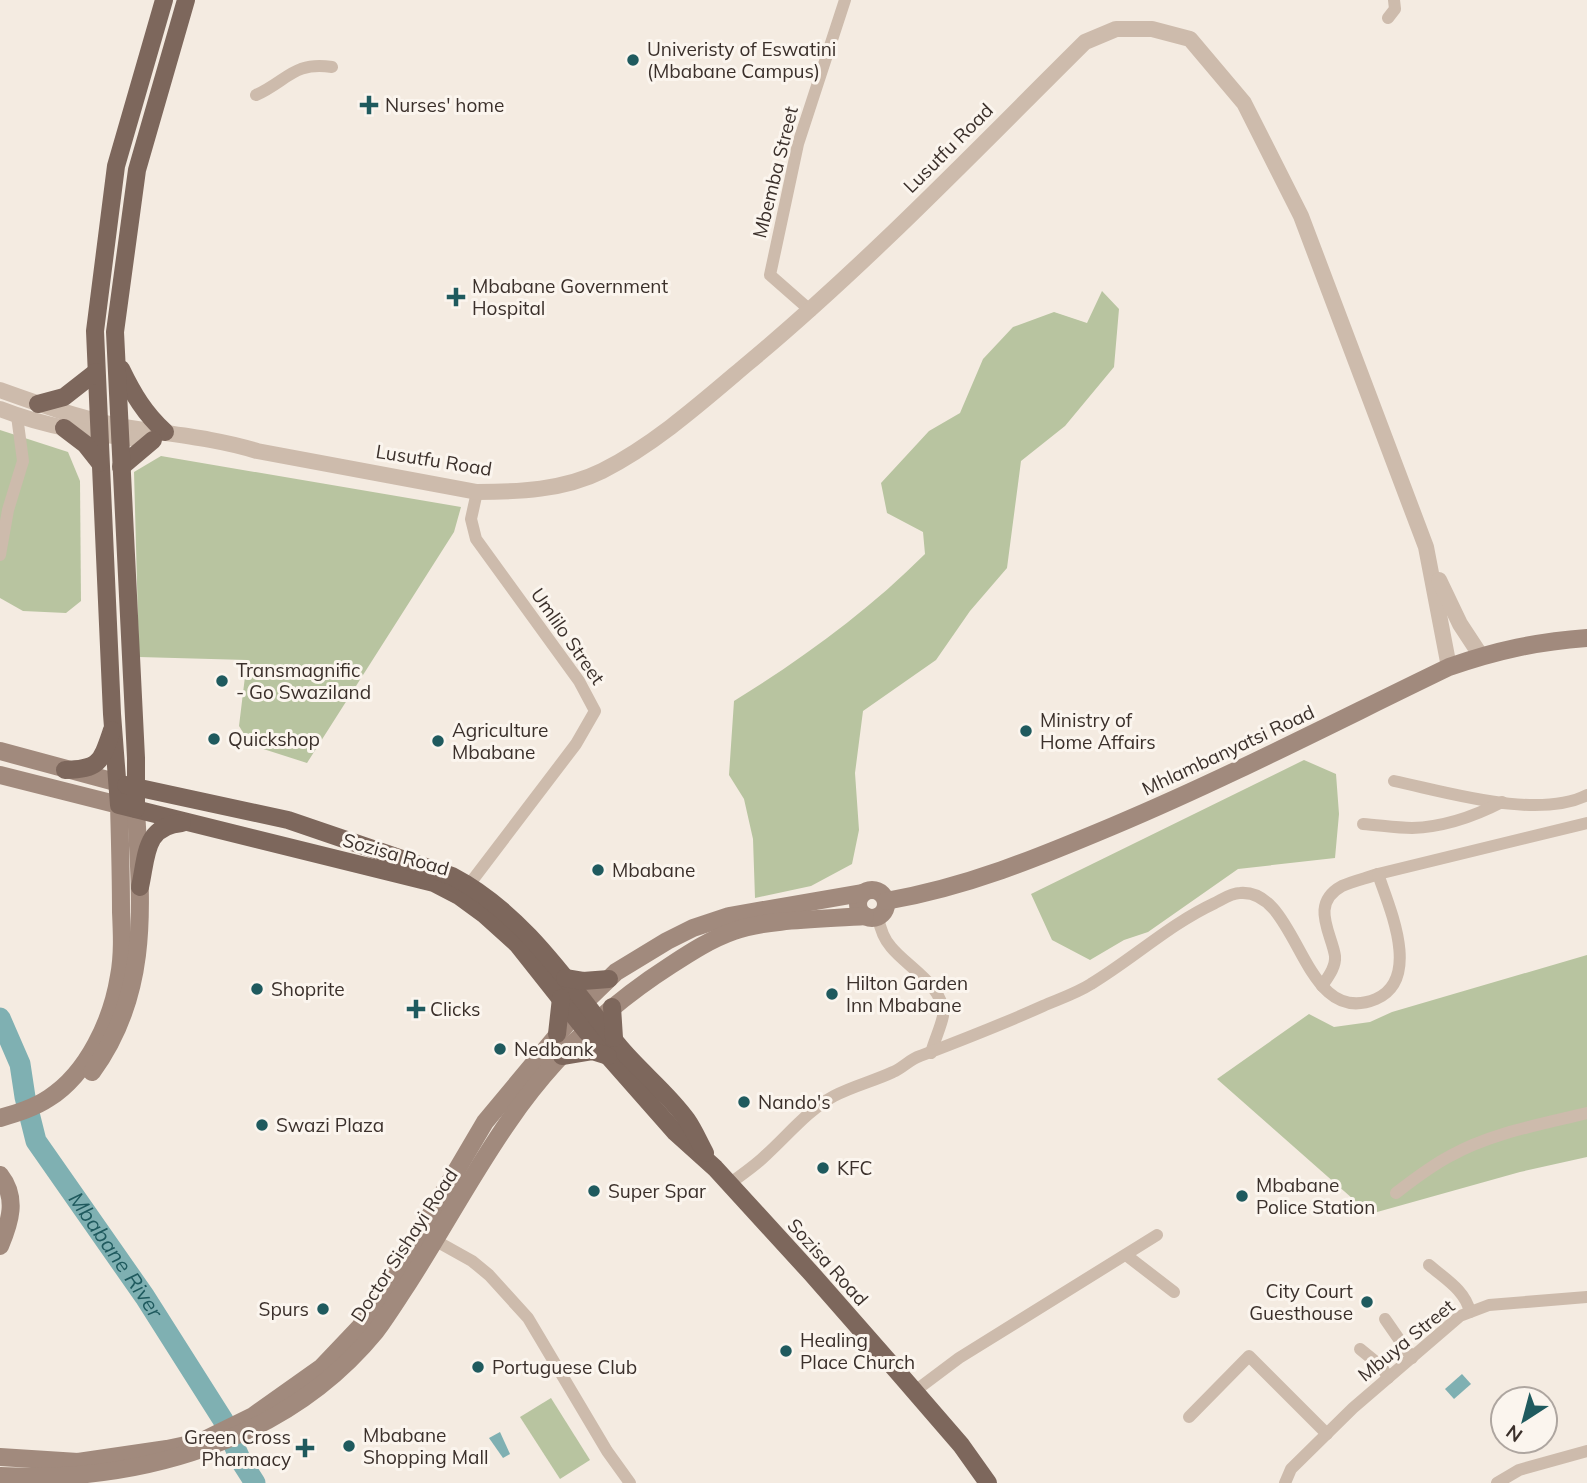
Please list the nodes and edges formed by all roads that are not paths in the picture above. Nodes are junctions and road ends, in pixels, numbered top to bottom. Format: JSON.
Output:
{"nodes":[{"id":1,"x":164,"y":0,"type":"edge"},
{"id":2,"x":186,"y":0,"type":"edge"},
{"id":3,"x":845,"y":0,"type":"edge"},
{"id":4,"x":1394,"y":0,"type":"edge"},
{"id":5,"x":1388,"y":18,"type":"dead end"},
{"id":6,"x":332,"y":67,"type":"dead end"},
{"id":7,"x":256,"y":96,"type":"dead end"},
{"id":8,"x":811,"y":311,"type":"junction"},
{"id":9,"x":117,"y":360,"type":"junction"},
{"id":10,"x":96,"y":372,"type":"junction"},
{"id":11,"x":0,"y":390,"type":"edge"},
{"id":12,"x":38,"y":404,"type":"junction"},
{"id":13,"x":0,"y":409,"type":"edge"},
{"id":14,"x":17,"y":416,"type":"junction"},
{"id":15,"x":64,"y":428,"type":"junction"},
{"id":16,"x":109,"y":430,"type":"junction"},
{"id":17,"x":159,"y":436,"type":"junction"},
{"id":18,"x":100,"y":463,"type":"junction"},
{"id":19,"x":121,"y":467,"type":"junction"},
{"id":20,"x":477,"y":492,"type":"junction"},
{"id":21,"x":0,"y":555,"type":"edge"},
{"id":22,"x":1430,"y":562,"type":"junction"},
{"id":23,"x":1587,"y":638,"type":"edge"},
{"id":24,"x":1481,"y":656,"type":"junction"},
{"id":25,"x":1449,"y":667,"type":"junction"},
{"id":26,"x":114,"y":723,"type":"junction"},
{"id":27,"x":135,"y":738,"type":"junction"},
{"id":28,"x":0,"y":751,"type":"edge"},
{"id":29,"x":65,"y":769,"type":"junction"},
{"id":30,"x":0,"y":775,"type":"edge"},
{"id":31,"x":1394,"y":781,"type":"dead end"},
{"id":32,"x":119,"y":783,"type":"junction"},
{"id":33,"x":137,"y":787,"type":"junction"},
{"id":34,"x":173,"y":795,"type":"junction"},
{"id":35,"x":1587,"y":795,"type":"edge"},
{"id":36,"x":1503,"y":802,"type":"junction"},
{"id":37,"x":127,"y":807,"type":"junction"},
{"id":38,"x":193,"y":822,"type":"junction"},
{"id":39,"x":1587,"y":823,"type":"edge"},
{"id":40,"x":1363,"y":824,"type":"dead end"},
{"id":41,"x":1378,"y":874,"type":"junction"},
{"id":42,"x":140,"y":887,"type":"junction"},
{"id":43,"x":464,"y":891,"type":"junction"},
{"id":44,"x":862,"y":893,"type":"junction"},
{"id":45,"x":876,"y":911,"type":"junction"},
{"id":46,"x":565,"y":978,"type":"junction"},
{"id":47,"x":609,"y":979,"type":"junction"},
{"id":48,"x":1322,"y":986,"type":"junction"},
{"id":49,"x":561,"y":998,"type":"junction"},
{"id":50,"x":612,"y":1007,"type":"junction"},
{"id":51,"x":579,"y":1009,"type":"junction"},
{"id":52,"x":592,"y":1025,"type":"junction"},
{"id":53,"x":557,"y":1034,"type":"junction"},
{"id":54,"x":611,"y":1048,"type":"junction"},
{"id":55,"x":931,"y":1053,"type":"junction"},
{"id":56,"x":562,"y":1056,"type":"junction"},
{"id":57,"x":47,"y":1105,"type":"junction"},
{"id":58,"x":1587,"y":1113,"type":"edge"},
{"id":59,"x":508,"y":1121,"type":"junction"},
{"id":60,"x":5,"y":1122,"type":"edge"},
{"id":61,"x":485,"y":1122,"type":"junction"},
{"id":62,"x":0,"y":1175,"type":"edge"},
{"id":63,"x":729,"y":1184,"type":"junction"},
{"id":64,"x":1396,"y":1193,"type":"dead end"},
{"id":65,"x":1157,"y":1235,"type":"dead end"},
{"id":66,"x":427,"y":1236,"type":"junction"},
{"id":67,"x":0,"y":1246,"type":"edge"},
{"id":68,"x":1126,"y":1255,"type":"junction"},
{"id":69,"x":1429,"y":1265,"type":"dead end"},
{"id":70,"x":1174,"y":1292,"type":"dead end"},
{"id":71,"x":1587,"y":1297,"type":"edge"},
{"id":72,"x":1470,"y":1312,"type":"junction"},
{"id":73,"x":1385,"y":1319,"type":"dead end"},
{"id":74,"x":1360,"y":1349,"type":"dead end"},
{"id":75,"x":1412,"y":1358,"type":"junction"},
{"id":76,"x":1388,"y":1378,"type":"junction"},
{"id":77,"x":915,"y":1391,"type":"junction"},
{"id":78,"x":1189,"y":1417,"type":"dead end"},
{"id":79,"x":1327,"y":1434,"type":"junction"},
{"id":80,"x":206,"y":1445,"type":"junction"},
{"id":81,"x":1587,"y":1451,"type":"edge"},
{"id":82,"x":0,"y":1457,"type":"edge"},
{"id":83,"x":0,"y":1476,"type":"edge"},
{"id":84,"x":630,"y":1483,"type":"edge"},
{"id":85,"x":988,"y":1483,"type":"edge"},
{"id":86,"x":1285,"y":1483,"type":"edge"},
{"id":87,"x":1497,"y":1483,"type":"edge"}],
"edges":[{"from":1,"to":10,"type":"main road"},
{"from":2,"to":9,"type":"main road"},
{"from":3,"to":8,"type":"street","name":"Mbemba Street"},
{"from":4,"to":5,"type":"street"},
{"from":6,"to":7,"type":"street"},
{"from":8,"to":20,"type":"street","name":"Lusutfu Road"},
{"from":8,"to":22,"type":"street","name":"Lusutfu Road"},
{"from":9,"to":16,"type":"main road"},
{"from":9,"to":17,"type":"main road"},
{"from":10,"to":12,"type":"main road"},
{"from":10,"to":16,"type":"main road"},
{"from":11,"to":12,"type":"street"},
{"from":12,"to":16,"type":"street"},
{"from":13,"to":14,"type":"street"},
{"from":14,"to":15,"type":"street"},
{"from":14,"to":21,"type":"street"},
{"from":15,"to":16,"type":"street"},
{"from":15,"to":18,"type":"main road"},
{"from":16,"to":17,"type":"street","name":"Lusutfu Road"},
{"from":16,"to":18,"type":"main road"},
{"from":16,"to":19,"type":"main road"},
{"from":17,"to":19,"type":"main road"},
{"from":17,"to":20,"type":"street","name":"Lusutfu Road"},
{"from":18,"to":26,"type":"main road"},
{"from":19,"to":27,"type":"main road"},
{"from":20,"to":43,"type":"street","name":"Umlilo Street"},
{"from":22,"to":24,"type":"street","name":"Lusutfu Road"},
{"from":22,"to":25,"type":"street","name":"Lusutfu Road"},
{"from":23,"to":24,"type":"main road","name":"Mhlambanyatsi Road"},
{"from":24,"to":25,"type":"main road","name":"Mhlambanyatsi Road"},
{"from":25,"to":45,"type":"main road","name":"Mhlambanyatsi Road"},
{"from":26,"to":29,"type":"main road"},
{"from":26,"to":32,"type":"main road"},
{"from":27,"to":33,"type":"main road"},
{"from":27,"to":34,"type":"main road"},
{"from":28,"to":29,"type":"main road"},
{"from":29,"to":32,"type":"main road"},
{"from":30,"to":37,"type":"main road"},
{"from":31,"to":36,"type":"street"},
{"from":32,"to":33,"type":"main road","name":"Sozisa Road"},
{"from":32,"to":37,"type":"main road"},
{"from":33,"to":34,"type":"main road","name":"Sozisa Road"},
{"from":33,"to":37,"type":"main road"},
{"from":34,"to":43,"type":"main road","name":"Sozisa Road"},
{"from":35,"to":36,"type":"street"},
{"from":36,"to":40,"type":"street"},
{"from":37,"to":38,"type":"main road","name":"Sozisa Road"},
{"from":37,"to":42,"type":"main road"},
{"from":37,"to":57,"type":"main road"},
{"from":38,"to":42,"type":"main road"},
{"from":38,"to":43,"type":"main road","name":"Sozisa Road"},
{"from":39,"to":41,"type":"street"},
{"from":41,"to":48,"type":"street"},
{"from":41,"to":48,"type":"street"},
{"from":42,"to":57,"type":"main road"},
{"from":43,"to":46,"type":"main road","name":"Sozisa Road"},
{"from":43,"to":49,"type":"main road","name":"Sozisa Road"},
{"from":44,"to":45,"type":"main road"},
{"from":44,"to":45,"type":"main road"},
{"from":44,"to":47,"type":"main road"},
{"from":45,"to":50,"type":"main road","name":"Mhlambanyatsi Road"},
{"from":45,"to":55,"type":"street"},
{"from":46,"to":47,"type":"main road"},
{"from":46,"to":51,"type":"main road","name":"Sozisa Road"},
{"from":47,"to":51,"type":"main road"},
{"from":48,"to":55,"type":"street"},
{"from":49,"to":51,"type":"main road","name":"Sozisa Road"},
{"from":49,"to":53,"type":"main road"},
{"from":50,"to":52,"type":"main road","name":"Mhlambanyatsi Road"},
{"from":50,"to":54,"type":"main road"},
{"from":51,"to":52,"type":"main road","name":"Sozisa Road"},
{"from":51,"to":53,"type":"main road","name":"Doctor Sishayi Road"},
{"from":52,"to":54,"type":"main road","name":"Sozisa Road"},
{"from":52,"to":56,"type":"main road","name":"Doctor Sishayi Road"},
{"from":53,"to":61,"type":"main road","name":"Doctor Sishayi Road"},
{"from":54,"to":56,"type":"main road"},
{"from":54,"to":63,"type":"main road","name":"Sozisa Road"},
{"from":55,"to":63,"type":"street"},
{"from":56,"to":59,"type":"main road","name":"Doctor Sishayi Road"},
{"from":57,"to":60,"type":"main road"},
{"from":58,"to":64,"type":"street"},
{"from":59,"to":61,"type":"main road"},
{"from":59,"to":66,"type":"main road","name":"Doctor Sishayi Road"},
{"from":61,"to":66,"type":"main road","name":"Doctor Sishayi Road"},
{"from":62,"to":67,"type":"main road"},
{"from":63,"to":77,"type":"main road","name":"Sozisa Road"},
{"from":65,"to":68,"type":"street"},
{"from":66,"to":80,"type":"main road","name":"Doctor Sishayi Road"},
{"from":66,"to":84,"type":"street"},
{"from":68,"to":70,"type":"street"},
{"from":68,"to":77,"type":"street"},
{"from":69,"to":72,"type":"street"},
{"from":71,"to":72,"type":"street","name":"Mbuya Street"},
{"from":72,"to":75,"type":"street","name":"Mbuya Street"},
{"from":73,"to":75,"type":"street"},
{"from":74,"to":76,"type":"street"},
{"from":75,"to":76,"type":"street","name":"Mbuya Street"},
{"from":76,"to":79,"type":"street","name":"Mbuya Street"},
{"from":77,"to":85,"type":"main road","name":"Sozisa Road"},
{"from":78,"to":79,"type":"street"},
{"from":79,"to":86,"type":"street","name":"Mbuya Street"},
{"from":80,"to":82,"type":"main road","name":"Doctor Sishayi Road"},
{"from":80,"to":83,"type":"main road","name":"Doctor Sishayi Road"},
{"from":81,"to":87,"type":"street"}]}
